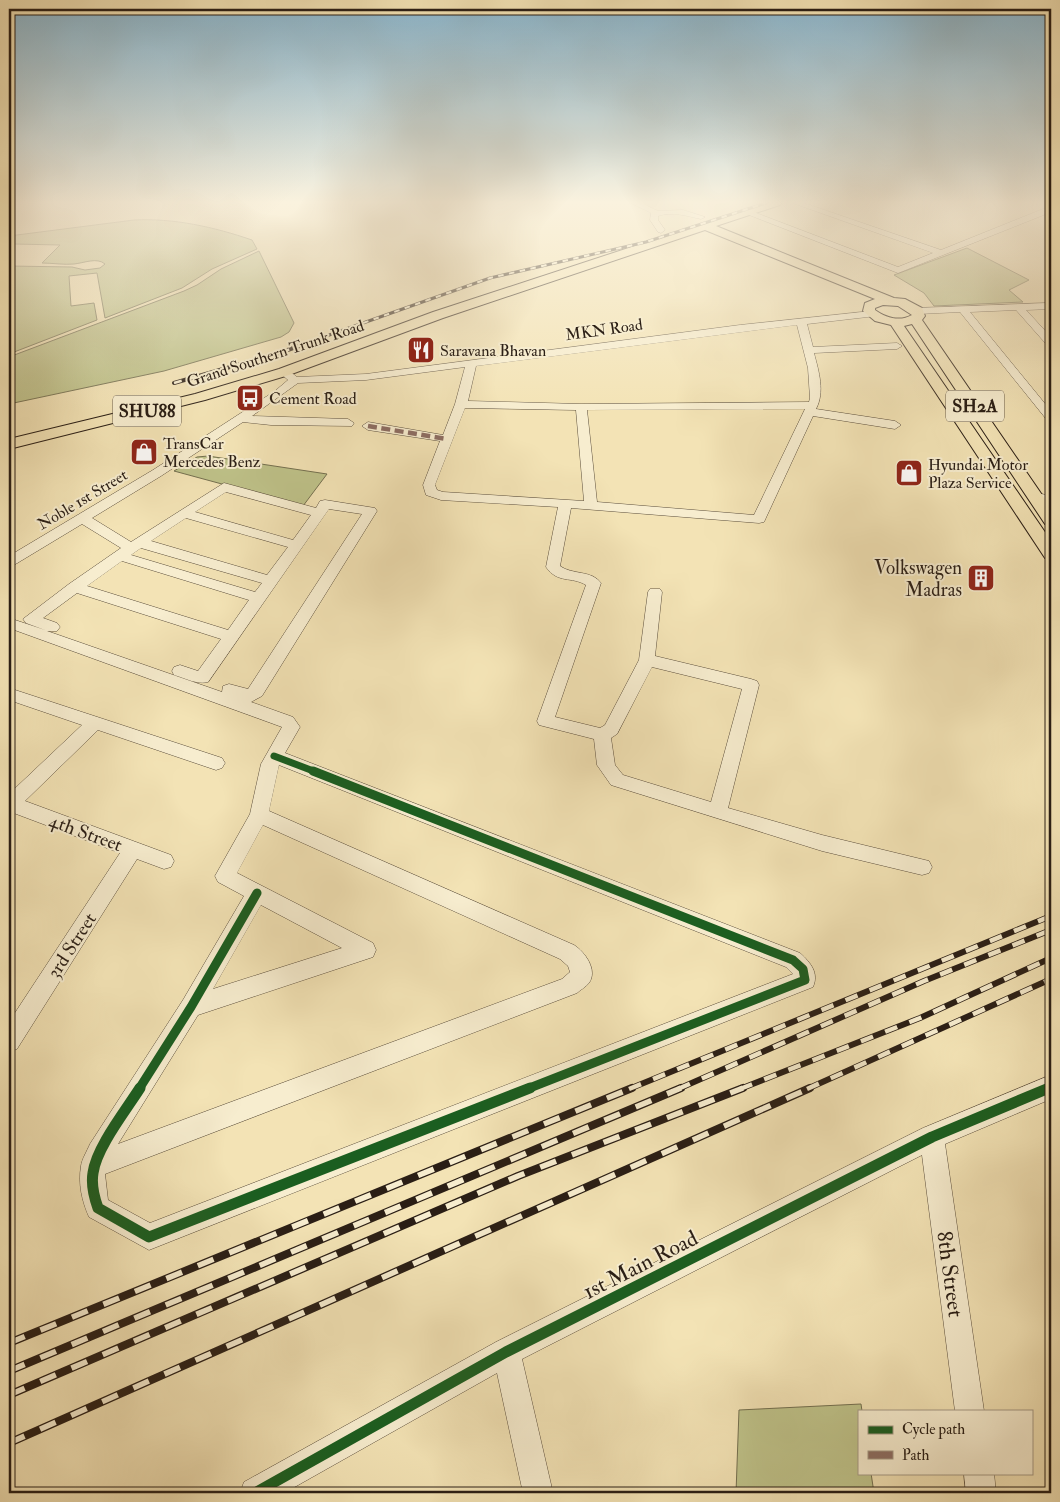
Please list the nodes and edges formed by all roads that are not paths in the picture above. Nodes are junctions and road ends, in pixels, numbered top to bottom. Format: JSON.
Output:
{"nodes":[{"id":1,"x":547,"y":273,"type":"edge"},
{"id":2,"x":564,"y":273,"type":"edge"},
{"id":3,"x":825,"y":273,"type":"edge"},
{"id":4,"x":891,"y":301,"type":"junction"},
{"id":5,"x":1018,"y":306,"type":"junction"},
{"id":6,"x":1051,"y":306,"type":"edge"},
{"id":7,"x":867,"y":308,"type":"junction"},
{"id":8,"x":962,"y":309,"type":"junction"},
{"id":9,"x":917,"y":315,"type":"junction"},
{"id":10,"x":801,"y":322,"type":"junction"},
{"id":11,"x":896,"y":322,"type":"junction"},
{"id":12,"x":1051,"y":343,"type":"edge"},
{"id":13,"x":897,"y":346,"type":"dead end"},
{"id":14,"x":810,"y":350,"type":"junction"},
{"id":15,"x":471,"y":364,"type":"junction"},
{"id":16,"x":284,"y":372,"type":"junction"},
{"id":17,"x":462,"y":398,"type":"junction"},
{"id":18,"x":164,"y":402,"type":"junction"},
{"id":19,"x":581,"y":406,"type":"junction"},
{"id":20,"x":811,"y":409,"type":"junction"},
{"id":21,"x":241,"y":418,"type":"junction"},
{"id":22,"x":1051,"y":418,"type":"edge"},
{"id":23,"x":348,"y":423,"type":"dead end"},
{"id":24,"x":895,"y":425,"type":"dead end"},
{"id":25,"x":368,"y":426,"type":"dead end"},
{"id":26,"x":9,"y":432,"type":"edge"},
{"id":27,"x":447,"y":439,"type":"junction"},
{"id":28,"x":9,"y":444,"type":"edge"},
{"id":29,"x":1010,"y":493,"type":"junction"},
{"id":30,"x":1041,"y":497,"type":"edge"},
{"id":31,"x":565,"y":505,"type":"junction"},
{"id":32,"x":591,"y":505,"type":"junction"},
{"id":33,"x":185,"y":513,"type":"junction"},
{"id":34,"x":318,"y":513,"type":"junction"},
{"id":35,"x":82,"y":518,"type":"junction"},
{"id":36,"x":1051,"y":520,"type":"edge"},
{"id":37,"x":296,"y":545,"type":"junction"},
{"id":38,"x":130,"y":549,"type":"junction"},
{"id":39,"x":1051,"y":554,"type":"edge"},
{"id":40,"x":9,"y":562,"type":"edge"},
{"id":41,"x":271,"y":581,"type":"junction"},
{"id":42,"x":74,"y":587,"type":"junction"},
{"id":43,"x":655,"y":592,"type":"dead end"},
{"id":44,"x":258,"y":598,"type":"junction"},
{"id":45,"x":9,"y":623,"type":"edge"},
{"id":46,"x":231,"y":637,"type":"junction"},
{"id":47,"x":647,"y":660,"type":"junction"},
{"id":48,"x":202,"y":678,"type":"junction"},
{"id":49,"x":9,"y":694,"type":"edge"},
{"id":50,"x":95,"y":723,"type":"junction"},
{"id":51,"x":602,"y":735,"type":"junction"},
{"id":52,"x":274,"y":756,"type":"junction"},
{"id":53,"x":216,"y":763,"type":"dead end"},
{"id":54,"x":9,"y":804,"type":"edge"},
{"id":55,"x":718,"y":812,"type":"junction"},
{"id":56,"x":259,"y":816,"type":"junction"},
{"id":57,"x":134,"y":850,"type":"junction"},
{"id":58,"x":164,"y":861,"type":"dead end"},
{"id":59,"x":922,"y":867,"type":"dead end"},
{"id":60,"x":257,"y":893,"type":"junction"},
{"id":61,"x":191,"y":1007,"type":"junction"},
{"id":62,"x":9,"y":1040,"type":"edge"},
{"id":63,"x":1051,"y":1087,"type":"edge"},
{"id":64,"x":932,"y":1137,"type":"junction"},
{"id":65,"x":93,"y":1166,"type":"junction"},
{"id":66,"x":506,"y":1352,"type":"junction"},
{"id":67,"x":970,"y":1410,"type":"edge"},
{"id":68,"x":979,"y":1474,"type":"edge"},
{"id":69,"x":255,"y":1493,"type":"edge"},
{"id":70,"x":538,"y":1493,"type":"edge"},
{"id":71,"x":982,"y":1493,"type":"edge"}],
"edges":[{"from":1,"to":16,"type":"main road","name":"Grand Southern Trunk Road","number":"SHU88"},
{"from":2,"to":16,"type":"main road","name":"Grand Southern Trunk Road","number":"SHU88"},
{"from":3,"to":4,"type":"main road"},
{"from":4,"to":7,"type":"main road"},
{"from":4,"to":9,"type":"main road"},
{"from":5,"to":6,"type":"street"},
{"from":5,"to":8,"type":"street"},
{"from":5,"to":12,"type":"street"},
{"from":7,"to":10,"type":"street","name":"MKN Road"},
{"from":7,"to":11,"type":"main road"},
{"from":8,"to":9,"type":"street"},
{"from":8,"to":22,"type":"street"},
{"from":9,"to":11,"type":"main road"},
{"from":9,"to":30,"type":"main road","number":"SH2A"},
{"from":10,"to":14,"type":"street"},
{"from":10,"to":15,"type":"street","name":"MKN Road"},
{"from":11,"to":29,"type":"main road","number":"SH2A"},
{"from":13,"to":14,"type":"street"},
{"from":14,"to":20,"type":"street"},
{"from":15,"to":16,"type":"street","name":"MKN Road"},
{"from":15,"to":17,"type":"street"},
{"from":16,"to":18,"type":"main road","name":"Grand Southern Trunk Road","number":"SHU88"},
{"from":16,"to":21,"type":"street","name":"Noble 1st Street"},
{"from":17,"to":19,"type":"street"},
{"from":17,"to":27,"type":"street"},
{"from":18,"to":26,"type":"main road","name":"Grand Southern Trunk Road","number":"SHU88"},
{"from":18,"to":28,"type":"main road","name":"Grand Southern Trunk Road","number":"SHU88"},
{"from":19,"to":20,"type":"street"},
{"from":19,"to":32,"type":"street"},
{"from":20,"to":24,"type":"street"},
{"from":20,"to":32,"type":"street"},
{"from":21,"to":23,"type":"street"},
{"from":21,"to":35,"type":"street","name":"Noble 1st Street"},
{"from":25,"to":27,"type":"street"},
{"from":27,"to":31,"type":"street"},
{"from":29,"to":30,"type":"main road"},
{"from":29,"to":39,"type":"main road","number":"SH2A"},
{"from":30,"to":36,"type":"main road","number":"SH2A"},
{"from":31,"to":32,"type":"street"},
{"from":31,"to":51,"type":"street"},
{"from":33,"to":34,"type":"street"},
{"from":33,"to":37,"type":"street"},
{"from":33,"to":38,"type":"street"},
{"from":34,"to":37,"type":"street"},
{"from":34,"to":48,"type":"street"},
{"from":35,"to":38,"type":"street"},
{"from":35,"to":40,"type":"street","name":"Noble 1st Street"},
{"from":37,"to":41,"type":"street"},
{"from":38,"to":41,"type":"street"},
{"from":38,"to":42,"type":"street"},
{"from":38,"to":44,"type":"street"},
{"from":41,"to":44,"type":"street"},
{"from":42,"to":46,"type":"street"},
{"from":42,"to":48,"type":"street"},
{"from":43,"to":47,"type":"street"},
{"from":44,"to":46,"type":"street"},
{"from":45,"to":52,"type":"street"},
{"from":46,"to":48,"type":"street"},
{"from":47,"to":51,"type":"street"},
{"from":47,"to":55,"type":"street"},
{"from":49,"to":50,"type":"street"},
{"from":50,"to":53,"type":"street"},
{"from":50,"to":54,"type":"street"},
{"from":51,"to":55,"type":"street"},
{"from":52,"to":56,"type":"street"},
{"from":52,"to":65,"type":"street"},
{"from":54,"to":57,"type":"street","name":"4th Street"},
{"from":55,"to":59,"type":"street"},
{"from":56,"to":60,"type":"street"},
{"from":56,"to":65,"type":"street"},
{"from":57,"to":58,"type":"street","name":"4th Street"},
{"from":57,"to":62,"type":"street","name":"3rd Street"},
{"from":60,"to":61,"type":"street"},
{"from":60,"to":61,"type":"street"},
{"from":61,"to":65,"type":"street"},
{"from":63,"to":64,"type":"street","name":"1st Main Road"},
{"from":64,"to":66,"type":"street","name":"1st Main Road"},
{"from":64,"to":67,"type":"street","name":"8th Street"},
{"from":66,"to":69,"type":"street","name":"1st Main Road"},
{"from":66,"to":70,"type":"street"},
{"from":68,"to":71,"type":"street"}]}
